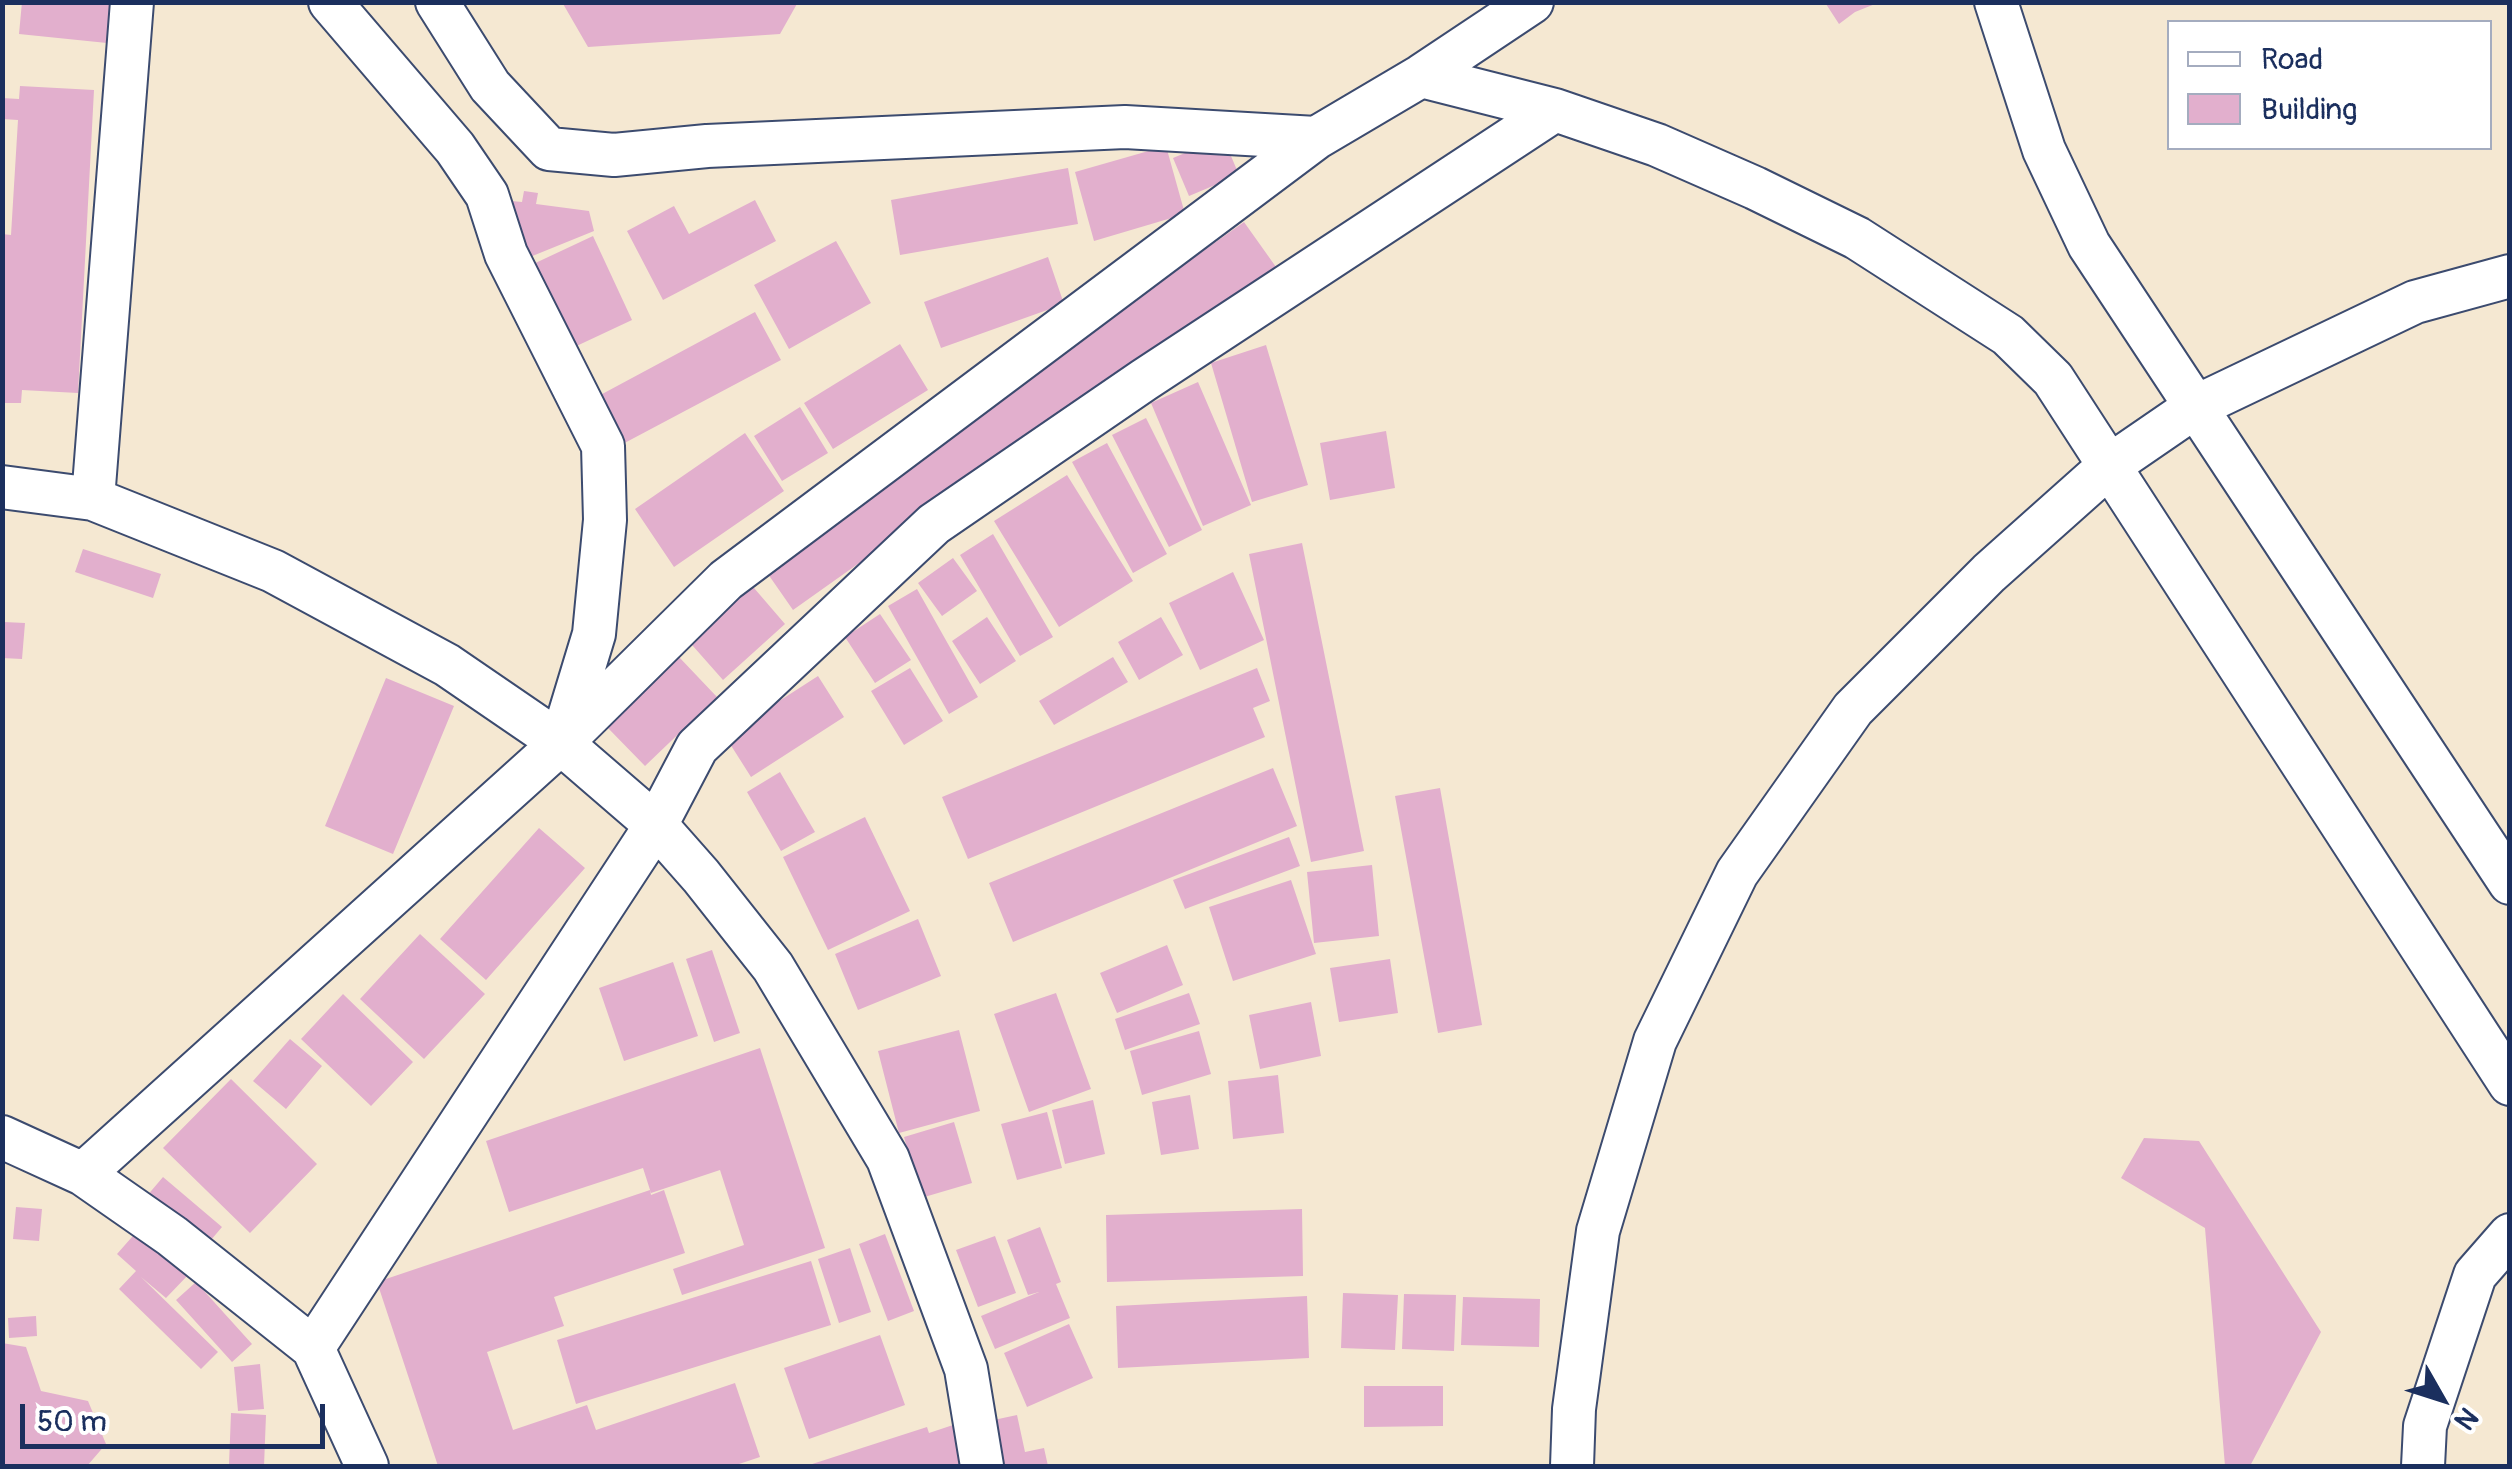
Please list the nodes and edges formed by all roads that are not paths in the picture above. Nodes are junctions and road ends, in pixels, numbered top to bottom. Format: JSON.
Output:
{"nodes":[{"id":1,"x":132,"y":2,"type":"edge"},
{"id":2,"x":330,"y":2,"type":"edge"},
{"id":3,"x":437,"y":2,"type":"edge"},
{"id":4,"x":1532,"y":2,"type":"edge"},
{"id":5,"x":1996,"y":2,"type":"edge"},
{"id":6,"x":1421,"y":76,"type":"junction"},
{"id":7,"x":1556,"y":110,"type":"junction"},
{"id":8,"x":1316,"y":138,"type":"junction"},
{"id":9,"x":2510,"y":276,"type":"edge"},
{"id":10,"x":2195,"y":408,"type":"junction"},
{"id":11,"x":2110,"y":466,"type":"junction"},
{"id":12,"x":2,"y":487,"type":"edge"},
{"id":13,"x":93,"y":500,"type":"junction"},
{"id":14,"x":561,"y":743,"type":"junction"},
{"id":15,"x":656,"y":826,"type":"junction"},
{"id":16,"x":2510,"y":882,"type":"edge"},
{"id":17,"x":2510,"y":1084,"type":"edge"},
{"id":18,"x":2,"y":1137,"type":"edge"},
{"id":19,"x":83,"y":1174,"type":"junction"},
{"id":20,"x":2510,"y":1236,"type":"edge"},
{"id":21,"x":313,"y":1348,"type":"junction"},
{"id":22,"x":367,"y":1466,"type":"edge"},
{"id":23,"x":982,"y":1466,"type":"edge"},
{"id":24,"x":1572,"y":1466,"type":"edge"},
{"id":25,"x":2422,"y":1466,"type":"edge"}],
"edges":[{"from":1,"to":13,"type":"street"},
{"from":2,"to":14,"type":"street"},
{"from":3,"to":8,"type":"street"},
{"from":4,"to":6,"type":"street"},
{"from":5,"to":10,"type":"street"},
{"from":6,"to":7,"type":"street"},
{"from":6,"to":8,"type":"street"},
{"from":7,"to":11,"type":"street"},
{"from":7,"to":15,"type":"street"},
{"from":8,"to":14,"type":"street"},
{"from":9,"to":10,"type":"street"},
{"from":10,"to":11,"type":"street"},
{"from":10,"to":16,"type":"street"},
{"from":11,"to":17,"type":"street"},
{"from":11,"to":24,"type":"street"},
{"from":12,"to":13,"type":"street"},
{"from":13,"to":14,"type":"street"},
{"from":14,"to":15,"type":"street"},
{"from":14,"to":19,"type":"street"},
{"from":15,"to":21,"type":"street"},
{"from":15,"to":23,"type":"street"},
{"from":18,"to":19,"type":"street"},
{"from":19,"to":21,"type":"street"},
{"from":20,"to":25,"type":"street"},
{"from":21,"to":22,"type":"street"}]}
